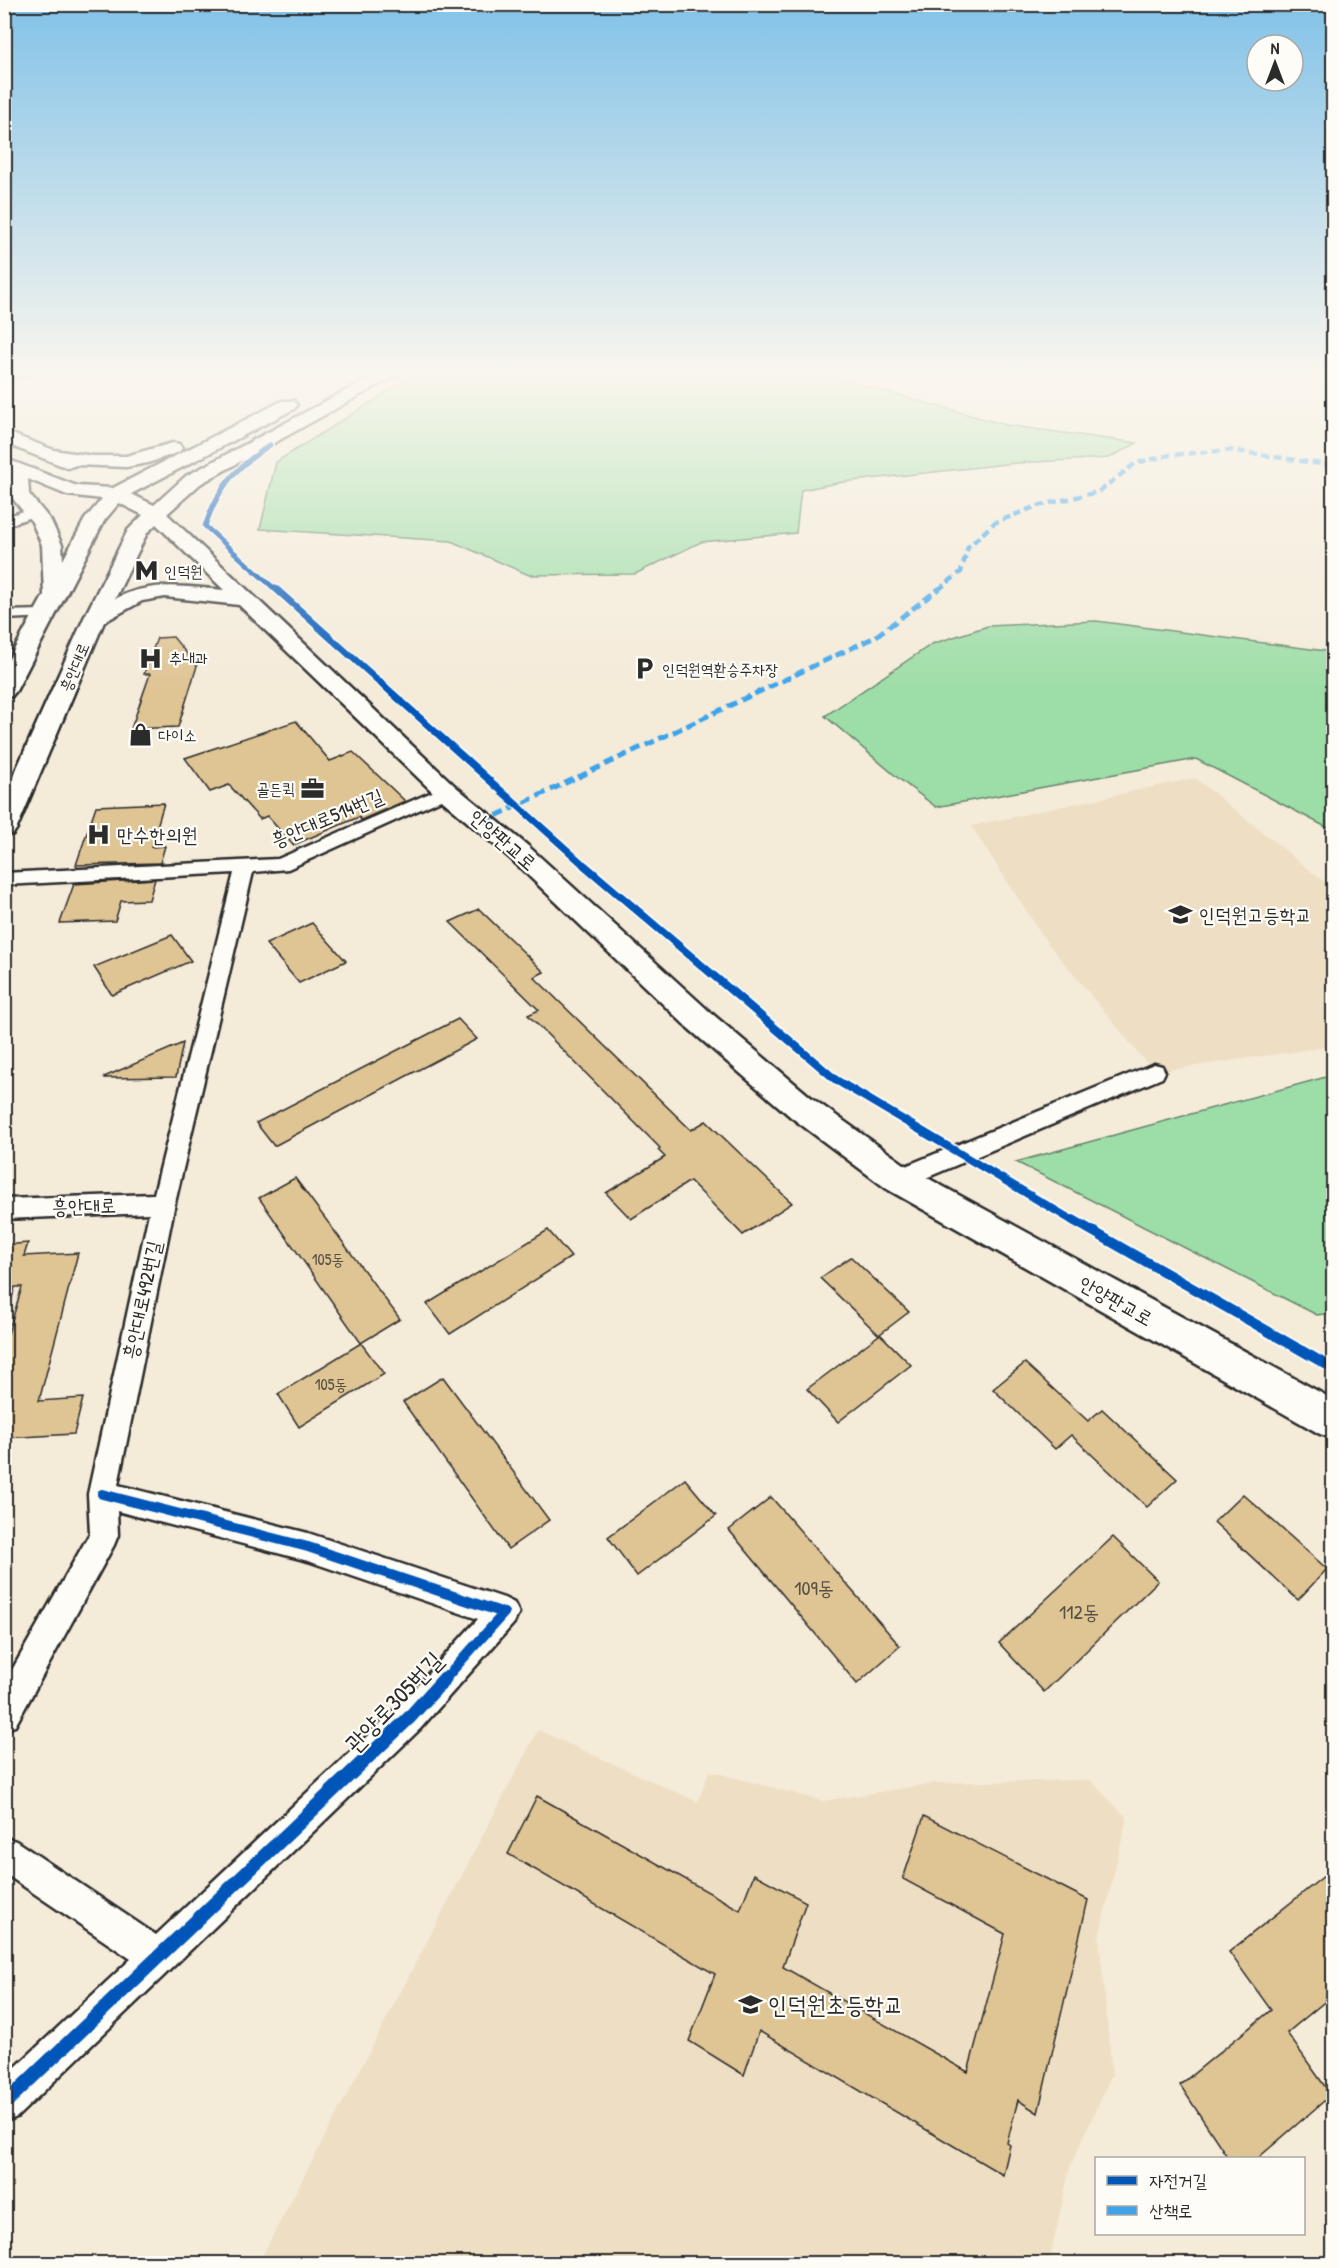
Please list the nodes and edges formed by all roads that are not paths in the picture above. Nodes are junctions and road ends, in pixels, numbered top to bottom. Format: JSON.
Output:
{"nodes":[{"id":1,"x":15,"y":480,"type":"edge"},
{"id":2,"x":47,"y":480,"type":"edge"},
{"id":3,"x":104,"y":480,"type":"edge"},
{"id":4,"x":143,"y":480,"type":"edge"},
{"id":5,"x":193,"y":480,"type":"edge"},
{"id":6,"x":116,"y":494,"type":"junction"},
{"id":7,"x":34,"y":511,"type":"junction"},
{"id":8,"x":156,"y":514,"type":"junction"},
{"id":9,"x":4,"y":523,"type":"edge"},
{"id":10,"x":247,"y":599,"type":"junction"},
{"id":11,"x":49,"y":604,"type":"junction"},
{"id":12,"x":4,"y":615,"type":"edge"},
{"id":13,"x":95,"y":618,"type":"junction"},
{"id":14,"x":4,"y":691,"type":"edge"},
{"id":15,"x":446,"y":791,"type":"junction"},
{"id":16,"x":4,"y":828,"type":"edge"},
{"id":17,"x":245,"y":868,"type":"junction"},
{"id":18,"x":4,"y":879,"type":"edge"},
{"id":19,"x":1154,"y":1072,"type":"dead end"},
{"id":20,"x":899,"y":1179,"type":"junction"},
{"id":21,"x":163,"y":1203,"type":"junction"},
{"id":22,"x":4,"y":1209,"type":"edge"},
{"id":23,"x":1334,"y":1421,"type":"edge"},
{"id":24,"x":102,"y":1494,"type":"junction"},
{"id":25,"x":4,"y":1715,"type":"edge"},
{"id":26,"x":4,"y":1853,"type":"edge"},
{"id":27,"x":159,"y":1958,"type":"junction"},
{"id":28,"x":4,"y":2104,"type":"edge"}],
"edges":[{"from":1,"to":7,"type":"main road"},
{"from":2,"to":6,"type":"main road"},
{"from":3,"to":6,"type":"main road"},
{"from":4,"to":6,"type":"main road"},
{"from":5,"to":8,"type":"main road","name":"흥안대로"},
{"from":6,"to":8,"type":"main road","name":"안양판교로"},
{"from":6,"to":11,"type":"main road"},
{"from":7,"to":9,"type":"street"},
{"from":7,"to":11,"type":"main road"},
{"from":8,"to":10,"type":"main road","name":"안양판교로"},
{"from":8,"to":13,"type":"main road","name":"흥안대로"},
{"from":10,"to":13,"type":"main road"},
{"from":10,"to":15,"type":"main road","name":"안양판교로"},
{"from":11,"to":12,"type":"street"},
{"from":11,"to":14,"type":"main road"},
{"from":13,"to":16,"type":"main road","name":"흥안대로"},
{"from":15,"to":17,"type":"street","name":"흥안대로514번길"},
{"from":15,"to":20,"type":"main road","name":"안양판교로"},
{"from":17,"to":18,"type":"street","name":"흥안대로514번길"},
{"from":17,"to":21,"type":"street","name":"흥안대로492번길"},
{"from":19,"to":20,"type":"street"},
{"from":20,"to":23,"type":"main road","name":"안양판교로"},
{"from":21,"to":22,"type":"street","name":"흥안대로"},
{"from":21,"to":24,"type":"street","name":"흥안대로492번길"},
{"from":24,"to":25,"type":"street","name":"흥안대로492번길"},
{"from":24,"to":27,"type":"street","name":"관양로305번길"},
{"from":26,"to":27,"type":"street"},
{"from":27,"to":28,"type":"street","name":"관양로305번길"}]}
